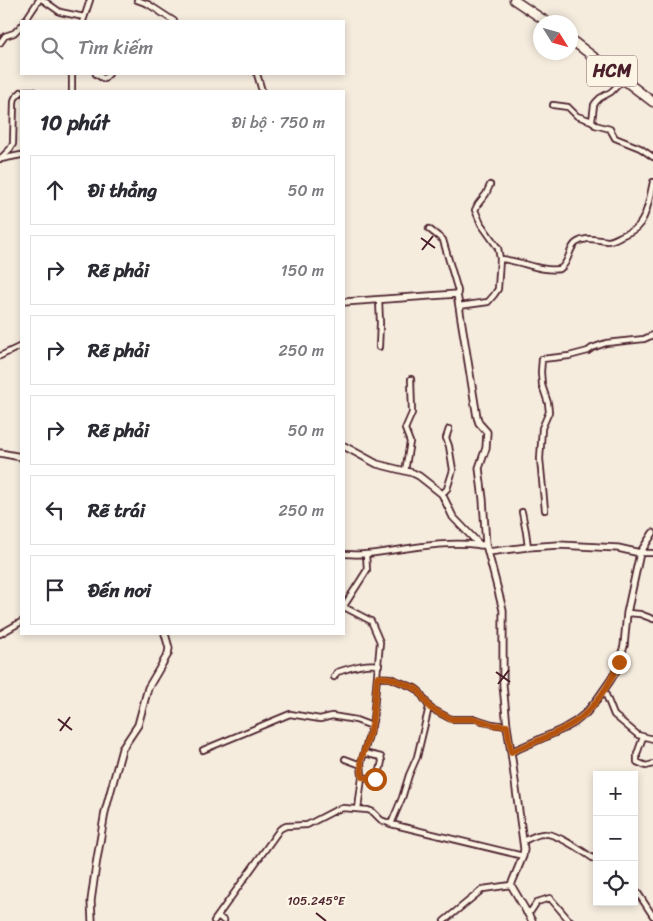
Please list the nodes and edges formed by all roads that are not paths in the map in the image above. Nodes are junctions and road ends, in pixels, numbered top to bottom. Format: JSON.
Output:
{"nodes":[{"id":1,"x":39,"y":0,"type":"edge"},
{"id":2,"x":43,"y":0,"type":"edge"},
{"id":3,"x":90,"y":0,"type":"edge"},
{"id":4,"x":137,"y":0,"type":"edge"},
{"id":5,"x":514,"y":0,"type":"edge"},
{"id":6,"x":536,"y":15,"type":"edge"},
{"id":7,"x":84,"y":19,"type":"edge"},
{"id":8,"x":26,"y":20,"type":"edge"},
{"id":9,"x":172,"y":20,"type":"edge"},
{"id":10,"x":20,"y":27,"type":"edge"},
{"id":11,"x":0,"y":43,"type":"edge"},
{"id":12,"x":578,"y":45,"type":"edge"},
{"id":13,"x":72,"y":75,"type":"edge"},
{"id":14,"x":98,"y":75,"type":"edge"},
{"id":15,"x":108,"y":75,"type":"edge"},
{"id":16,"x":257,"y":75,"type":"edge"},
{"id":17,"x":624,"y":80,"type":"junction"},
{"id":18,"x":72,"y":90,"type":"edge"},
{"id":19,"x":262,"y":90,"type":"edge"},
{"id":20,"x":20,"y":93,"type":"edge"},
{"id":21,"x":653,"y":102,"type":"edge"},
{"id":22,"x":553,"y":105,"type":"dead end"},
{"id":23,"x":592,"y":121,"type":"junction"},
{"id":24,"x":20,"y":155,"type":"edge"},
{"id":25,"x":653,"y":157,"type":"edge"},
{"id":26,"x":653,"y":182,"type":"edge"},
{"id":27,"x":490,"y":185,"type":"dead end"},
{"id":28,"x":429,"y":228,"type":"dead end"},
{"id":29,"x":500,"y":259,"type":"junction"},
{"id":30,"x":457,"y":294,"type":"junction"},
{"id":31,"x":379,"y":300,"type":"junction"},
{"id":32,"x":345,"y":302,"type":"edge"},
{"id":33,"x":459,"y":306,"type":"junction"},
{"id":34,"x":653,"y":335,"type":"edge"},
{"id":35,"x":20,"y":346,"type":"edge"},
{"id":36,"x":379,"y":347,"type":"dead end"},
{"id":37,"x":0,"y":356,"type":"edge"},
{"id":38,"x":412,"y":379,"type":"dead end"},
{"id":39,"x":449,"y":429,"type":"dead end"},
{"id":40,"x":345,"y":447,"type":"edge"},
{"id":41,"x":0,"y":453,"type":"edge"},
{"id":42,"x":20,"y":456,"type":"edge"},
{"id":43,"x":405,"y":471,"type":"junction"},
{"id":44,"x":442,"y":494,"type":"junction"},
{"id":45,"x":545,"y":510,"type":"dead end"},
{"id":46,"x":522,"y":512,"type":"dead end"},
{"id":47,"x":653,"y":533,"type":"edge"},
{"id":48,"x":483,"y":545,"type":"junction"},
{"id":49,"x":528,"y":547,"type":"junction"},
{"id":50,"x":488,"y":552,"type":"junction"},
{"id":51,"x":640,"y":553,"type":"junction"},
{"id":52,"x":653,"y":553,"type":"edge"},
{"id":53,"x":345,"y":554,"type":"edge"},
{"id":54,"x":366,"y":554,"type":"junction"},
{"id":55,"x":345,"y":604,"type":"edge"},
{"id":56,"x":345,"y":608,"type":"edge"},
{"id":57,"x":627,"y":612,"type":"junction"},
{"id":58,"x":653,"y":619,"type":"edge"},
{"id":59,"x":20,"y":623,"type":"edge"},
{"id":60,"x":0,"y":634,"type":"edge"},
{"id":61,"x":164,"y":635,"type":"edge"},
{"id":62,"x":378,"y":665,"type":"junction"},
{"id":63,"x":334,"y":677,"type":"dead end"},
{"id":64,"x":377,"y":677,"type":"junction"},
{"id":65,"x":604,"y":690,"type":"junction"},
{"id":66,"x":429,"y":707,"type":"junction"},
{"id":67,"x":372,"y":726,"type":"junction"},
{"id":68,"x":507,"y":726,"type":"junction"},
{"id":69,"x":644,"y":737,"type":"junction"},
{"id":70,"x":653,"y":739,"type":"edge"},
{"id":71,"x":203,"y":750,"type":"dead end"},
{"id":72,"x":511,"y":752,"type":"junction"},
{"id":73,"x":364,"y":754,"type":"junction"},
{"id":74,"x":345,"y":759,"type":"dead end"},
{"id":75,"x":653,"y":764,"type":"edge"},
{"id":76,"x":361,"y":765,"type":"junction"},
{"id":77,"x":362,"y":777,"type":"junction"},
{"id":78,"x":358,"y":809,"type":"junction"},
{"id":79,"x":391,"y":824,"type":"junction"},
{"id":80,"x":524,"y":840,"type":"junction"},
{"id":81,"x":524,"y":856,"type":"junction"},
{"id":82,"x":593,"y":858,"type":"edge"},
{"id":83,"x":511,"y":885,"type":"junction"},
{"id":84,"x":638,"y":893,"type":"edge"},
{"id":85,"x":526,"y":912,"type":"junction"},
{"id":86,"x":218,"y":916,"type":"junction"},
{"id":87,"x":653,"y":916,"type":"edge"},
{"id":88,"x":92,"y":921,"type":"edge"},
{"id":89,"x":214,"y":921,"type":"edge"},
{"id":90,"x":224,"y":921,"type":"edge"},
{"id":91,"x":444,"y":921,"type":"edge"},
{"id":92,"x":532,"y":921,"type":"edge"},
{"id":93,"x":571,"y":921,"type":"edge"}],
"edges":[{"from":1,"to":8,"type":"street"},
{"from":2,"to":7,"type":"street"},
{"from":3,"to":7,"type":"street"},
{"from":4,"to":9,"type":"street"},
{"from":5,"to":6,"type":"highway"},
{"from":10,"to":11,"type":"street"},
{"from":12,"to":17,"type":"highway","number":"HCM"},
{"from":13,"to":18,"type":"street"},
{"from":14,"to":15,"type":"street"},
{"from":16,"to":19,"type":"street"},
{"from":17,"to":21,"type":"highway","number":"HCM"},
{"from":17,"to":23,"type":"street"},
{"from":20,"to":24,"type":"street"},
{"from":22,"to":23,"type":"street"},
{"from":23,"to":25,"type":"street"},
{"from":26,"to":29,"type":"street"},
{"from":27,"to":29,"type":"street"},
{"from":28,"to":30,"type":"street"},
{"from":29,"to":33,"type":"street"},
{"from":30,"to":31,"type":"street"},
{"from":30,"to":33,"type":"street"},
{"from":31,"to":32,"type":"street"},
{"from":31,"to":36,"type":"street"},
{"from":33,"to":48,"type":"street"},
{"from":34,"to":45,"type":"street"},
{"from":35,"to":37,"type":"street"},
{"from":38,"to":43,"type":"street"},
{"from":39,"to":44,"type":"street"},
{"from":40,"to":43,"type":"street"},
{"from":41,"to":42,"type":"street"},
{"from":43,"to":44,"type":"street"},
{"from":44,"to":48,"type":"street"},
{"from":46,"to":49,"type":"street"},
{"from":47,"to":51,"type":"street"},
{"from":48,"to":50,"type":"street"},
{"from":48,"to":54,"type":"street"},
{"from":49,"to":50,"type":"street"},
{"from":49,"to":51,"type":"street"},
{"from":50,"to":68,"type":"street"},
{"from":51,"to":52,"type":"street"},
{"from":51,"to":57,"type":"street"},
{"from":53,"to":54,"type":"street"},
{"from":54,"to":55,"type":"street"},
{"from":56,"to":62,"type":"street"},
{"from":57,"to":58,"type":"street"},
{"from":57,"to":65,"type":"street"},
{"from":59,"to":60,"type":"street"},
{"from":61,"to":88,"type":"street"},
{"from":62,"to":63,"type":"street"},
{"from":62,"to":64,"type":"street"},
{"from":64,"to":66,"type":"street"},
{"from":64,"to":67,"type":"street"},
{"from":65,"to":69,"type":"street"},
{"from":65,"to":72,"type":"street"},
{"from":66,"to":68,"type":"street"},
{"from":66,"to":79,"type":"street"},
{"from":67,"to":71,"type":"street"},
{"from":67,"to":73,"type":"street"},
{"from":68,"to":72,"type":"street"},
{"from":69,"to":70,"type":"street"},
{"from":69,"to":75,"type":"street"},
{"from":72,"to":80,"type":"street"},
{"from":73,"to":76,"type":"street"},
{"from":73,"to":77,"type":"street"},
{"from":74,"to":76,"type":"street"},
{"from":76,"to":77,"type":"street"},
{"from":77,"to":78,"type":"street"},
{"from":78,"to":79,"type":"street"},
{"from":78,"to":86,"type":"street"},
{"from":79,"to":81,"type":"street"},
{"from":80,"to":81,"type":"street"},
{"from":80,"to":82,"type":"street"},
{"from":81,"to":83,"type":"street"},
{"from":83,"to":85,"type":"street"},
{"from":83,"to":91,"type":"street"},
{"from":84,"to":87,"type":"street"},
{"from":85,"to":92,"type":"street"},
{"from":85,"to":93,"type":"street"},
{"from":86,"to":89,"type":"street"},
{"from":86,"to":90,"type":"street"}]}
